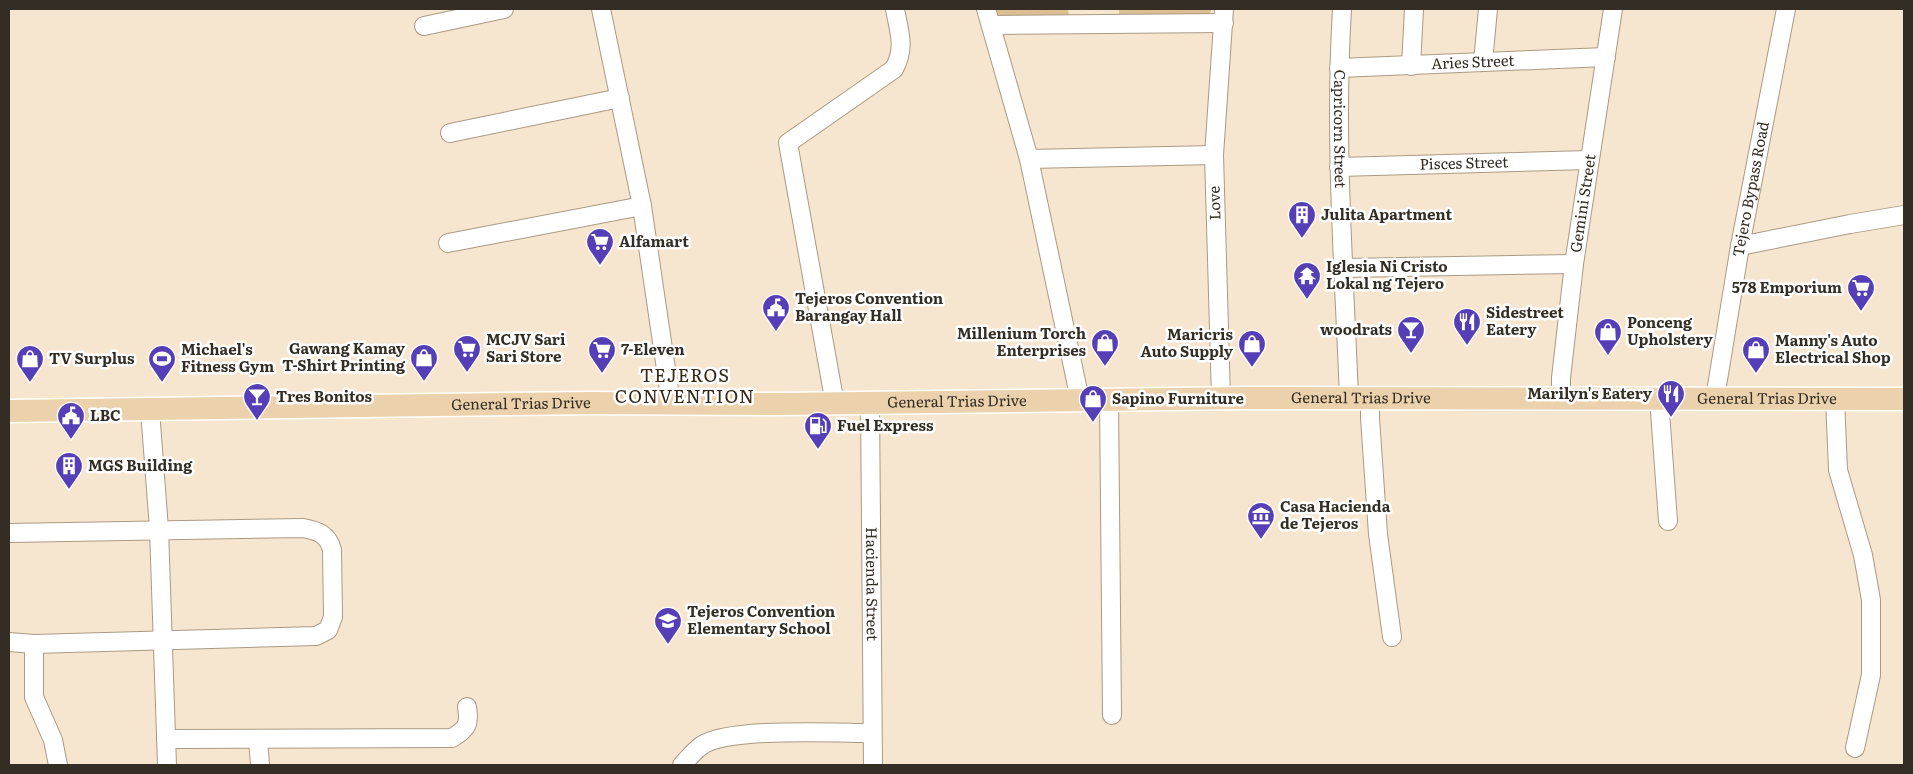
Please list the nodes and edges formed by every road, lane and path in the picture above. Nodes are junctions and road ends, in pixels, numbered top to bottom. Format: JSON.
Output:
{"nodes":[{"id":1,"x":504,"y":9,"type":"edge"},
{"id":2,"x":601,"y":9,"type":"edge"},
{"id":3,"x":896,"y":9,"type":"edge"},
{"id":4,"x":1342,"y":9,"type":"edge"},
{"id":5,"x":1414,"y":9,"type":"edge"},
{"id":6,"x":1488,"y":9,"type":"edge"},
{"id":7,"x":1613,"y":9,"type":"edge"},
{"id":8,"x":1786,"y":9,"type":"edge"},
{"id":9,"x":1224,"y":16,"type":"edge"},
{"id":10,"x":988,"y":17,"type":"edge"},
{"id":11,"x":424,"y":26,"type":"dead end"},
{"id":12,"x":1606,"y":57,"type":"junction"},
{"id":13,"x":1483,"y":62,"type":"junction"},
{"id":14,"x":1411,"y":66,"type":"junction"},
{"id":15,"x":1339,"y":68,"type":"junction"},
{"id":16,"x":620,"y":98,"type":"junction"},
{"id":17,"x":450,"y":133,"type":"dead end"},
{"id":18,"x":1214,"y":155,"type":"junction"},
{"id":19,"x":1028,"y":159,"type":"junction"},
{"id":20,"x":1589,"y":160,"type":"junction"},
{"id":21,"x":1339,"y":167,"type":"junction"},
{"id":22,"x":642,"y":206,"type":"junction"},
{"id":23,"x":1904,"y":215,"type":"edge"},
{"id":24,"x":448,"y":243,"type":"dead end"},
{"id":25,"x":1740,"y":246,"type":"junction"},
{"id":26,"x":1574,"y":264,"type":"junction"},
{"id":27,"x":1344,"y":268,"type":"junction"},
{"id":28,"x":1221,"y":398,"type":"junction"},
{"id":29,"x":1359,"y":398,"type":"junction"},
{"id":30,"x":1561,"y":398,"type":"junction"},
{"id":31,"x":1659,"y":398,"type":"junction"},
{"id":32,"x":1715,"y":398,"type":"junction"},
{"id":33,"x":1835,"y":398,"type":"junction"},
{"id":34,"x":1904,"y":399,"type":"edge"},
{"id":35,"x":1080,"y":400,"type":"junction"},
{"id":36,"x":1109,"y":400,"type":"junction"},
{"id":37,"x":870,"y":403,"type":"junction"},
{"id":38,"x":671,"y":404,"type":"junction"},
{"id":39,"x":835,"y":404,"type":"junction"},
{"id":40,"x":150,"y":410,"type":"junction"},
{"id":41,"x":9,"y":411,"type":"edge"},
{"id":42,"x":1668,"y":521,"type":"dead end"},
{"id":43,"x":159,"y":529,"type":"junction"},
{"id":44,"x":9,"y":533,"type":"edge"},
{"id":45,"x":1392,"y":637,"type":"dead end"},
{"id":46,"x":162,"y":640,"type":"junction"},
{"id":47,"x":9,"y":642,"type":"edge"},
{"id":48,"x":34,"y":644,"type":"junction"},
{"id":49,"x":468,"y":707,"type":"dead end"},
{"id":50,"x":1112,"y":715,"type":"dead end"},
{"id":51,"x":872,"y":733,"type":"junction"},
{"id":52,"x":166,"y":739,"type":"junction"},
{"id":53,"x":258,"y":739,"type":"junction"},
{"id":54,"x":1856,"y":748,"type":"dead end"},
{"id":55,"x":58,"y":765,"type":"edge"},
{"id":56,"x":167,"y":765,"type":"edge"},
{"id":57,"x":260,"y":765,"type":"edge"},
{"id":58,"x":682,"y":765,"type":"edge"},
{"id":59,"x":872,"y":765,"type":"edge"}],
"edges":[{"from":1,"to":11,"type":"street"},
{"from":2,"to":16,"type":"street"},
{"from":3,"to":39,"type":"street"},
{"from":4,"to":15,"type":"street","name":"Capricorn Street"},
{"from":5,"to":14,"type":"street"},
{"from":6,"to":13,"type":"street"},
{"from":7,"to":12,"type":"street","name":"Gemini Street"},
{"from":8,"to":25,"type":"street","name":"Tejero Bypass Road"},
{"from":9,"to":10,"type":"street"},
{"from":9,"to":18,"type":"street","name":"Love"},
{"from":10,"to":19,"type":"street"},
{"from":12,"to":13,"type":"street","name":"Aries Street"},
{"from":12,"to":20,"type":"street","name":"Gemini Street"},
{"from":13,"to":14,"type":"street","name":"Aries Street"},
{"from":14,"to":15,"type":"street","name":"Aries Street"},
{"from":15,"to":21,"type":"street","name":"Capricorn Street"},
{"from":16,"to":17,"type":"street"},
{"from":16,"to":22,"type":"street"},
{"from":18,"to":19,"type":"street"},
{"from":18,"to":28,"type":"street","name":"Love"},
{"from":19,"to":35,"type":"street"},
{"from":20,"to":21,"type":"street","name":"Pisces Street"},
{"from":20,"to":26,"type":"street","name":"Gemini Street"},
{"from":21,"to":27,"type":"street","name":"Capricorn Street"},
{"from":22,"to":24,"type":"street"},
{"from":22,"to":38,"type":"street"},
{"from":23,"to":25,"type":"street"},
{"from":25,"to":32,"type":"street","name":"Tejero Bypass Road"},
{"from":26,"to":27,"type":"street"},
{"from":26,"to":30,"type":"street","name":"Gemini Street"},
{"from":27,"to":29,"type":"street","name":"Capricorn Street"},
{"from":28,"to":29,"type":"main road","name":"General Trias Drive"},
{"from":28,"to":36,"type":"main road","name":"General Trias Drive"},
{"from":29,"to":30,"type":"main road","name":"General Trias Drive"},
{"from":29,"to":45,"type":"street","name":"Capricorn Street"},
{"from":30,"to":31,"type":"main road","name":"General Trias Drive"},
{"from":31,"to":32,"type":"main road","name":"General Trias Drive"},
{"from":31,"to":42,"type":"street"},
{"from":32,"to":33,"type":"main road","name":"General Trias Drive"},
{"from":33,"to":34,"type":"main road","name":"General Trias Drive"},
{"from":33,"to":54,"type":"street"},
{"from":35,"to":36,"type":"main road","name":"General Trias Drive"},
{"from":35,"to":37,"type":"main road","name":"General Trias Drive"},
{"from":36,"to":50,"type":"street"},
{"from":37,"to":39,"type":"main road","name":"General Trias Drive"},
{"from":37,"to":51,"type":"street","name":"Hacienda Street"},
{"from":38,"to":39,"type":"main road","name":"General Trias Drive"},
{"from":38,"to":40,"type":"main road","name":"General Trias Drive"},
{"from":40,"to":41,"type":"main road","name":"General Trias Drive"},
{"from":40,"to":43,"type":"street"},
{"from":43,"to":44,"type":"street"},
{"from":43,"to":46,"type":"street"},
{"from":43,"to":46,"type":"street"},
{"from":46,"to":48,"type":"street"},
{"from":46,"to":52,"type":"street"},
{"from":47,"to":48,"type":"street"},
{"from":48,"to":55,"type":"street"},
{"from":49,"to":53,"type":"street"},
{"from":51,"to":58,"type":"street"},
{"from":51,"to":59,"type":"street","name":"Hacienda Street"},
{"from":52,"to":53,"type":"street"},
{"from":52,"to":56,"type":"street"},
{"from":53,"to":57,"type":"street"}]}
